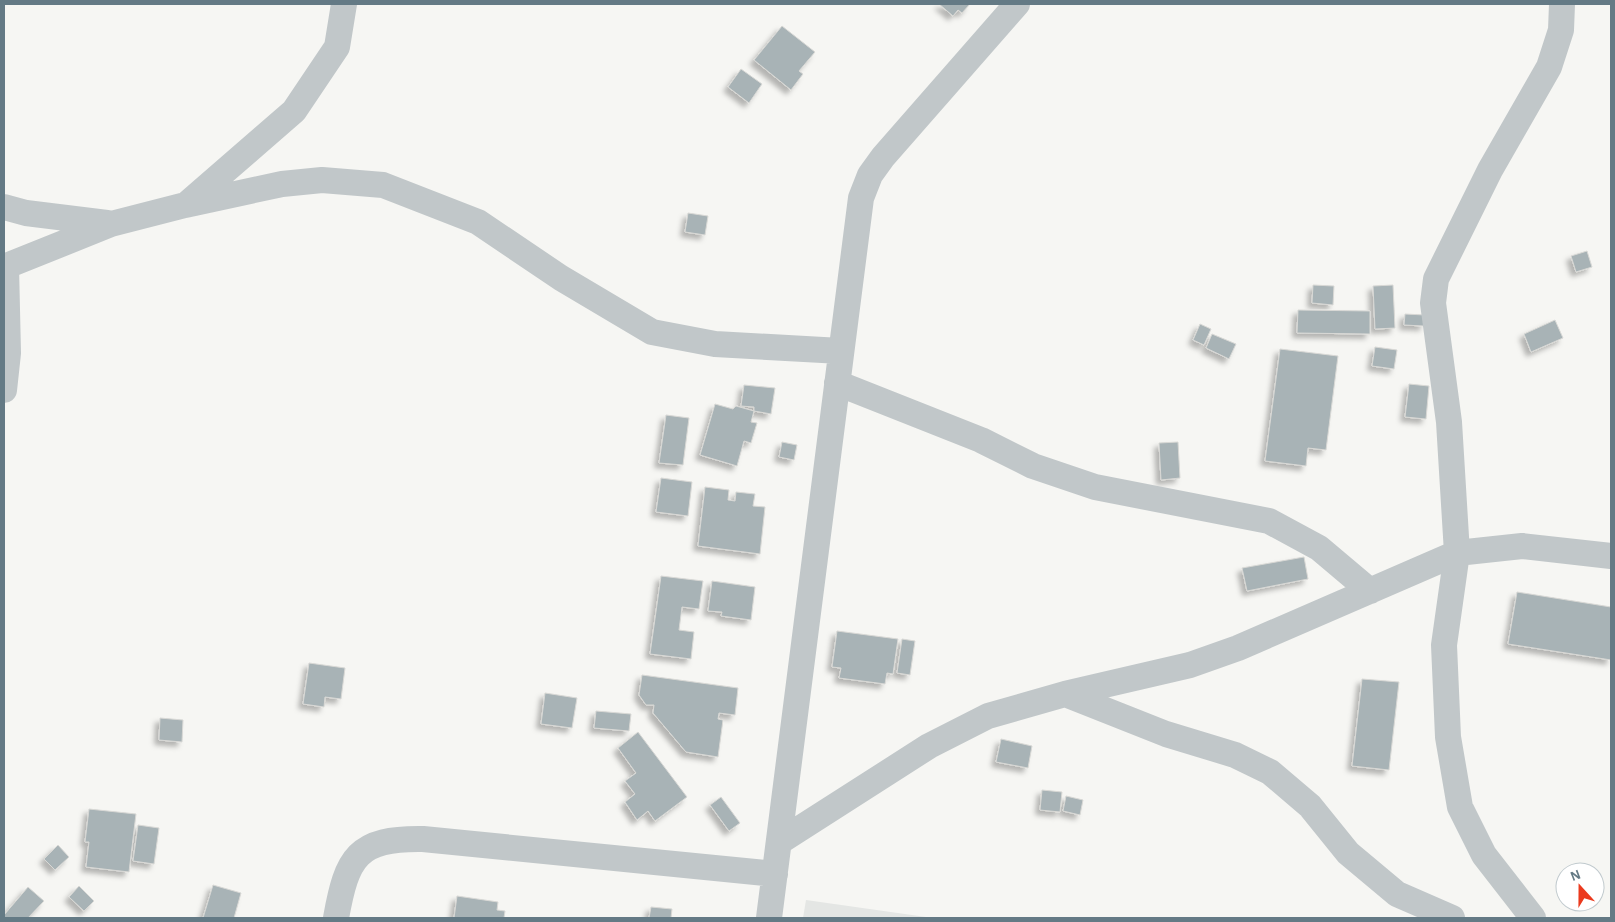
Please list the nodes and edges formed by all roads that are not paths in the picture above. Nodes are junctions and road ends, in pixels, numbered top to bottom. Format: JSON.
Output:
{"nodes":[{"id":1,"x":344,"y":4,"type":"edge"},
{"id":2,"x":1017,"y":4,"type":"edge"},
{"id":3,"x":1562,"y":4,"type":"edge"},
{"id":4,"x":185,"y":205,"type":"junction"},
{"id":5,"x":4,"y":207,"type":"edge"},
{"id":6,"x":111,"y":224,"type":"junction"},
{"id":7,"x":5,"y":266,"type":"edge"},
{"id":8,"x":841,"y":351,"type":"junction"},
{"id":9,"x":837,"y":383,"type":"junction"},
{"id":10,"x":4,"y":390,"type":"edge"},
{"id":11,"x":1457,"y":553,"type":"junction"},
{"id":12,"x":1611,"y":556,"type":"edge"},
{"id":13,"x":1370,"y":591,"type":"junction"},
{"id":14,"x":1065,"y":694,"type":"junction"},
{"id":15,"x":779,"y":842,"type":"junction"},
{"id":16,"x":775,"y":874,"type":"junction"},
{"id":17,"x":336,"y":918,"type":"edge"},
{"id":18,"x":769,"y":918,"type":"edge"},
{"id":19,"x":1452,"y":918,"type":"edge"},
{"id":20,"x":1532,"y":918,"type":"edge"}],
"edges":[{"from":1,"to":4,"type":"street"},
{"from":2,"to":8,"type":"street"},
{"from":3,"to":11,"type":"street"},
{"from":4,"to":6,"type":"street"},
{"from":4,"to":8,"type":"street"},
{"from":5,"to":6,"type":"street"},
{"from":6,"to":7,"type":"street"},
{"from":7,"to":10,"type":"street"},
{"from":8,"to":9,"type":"street"},
{"from":9,"to":13,"type":"street"},
{"from":9,"to":15,"type":"street"},
{"from":11,"to":12,"type":"street"},
{"from":11,"to":13,"type":"street"},
{"from":11,"to":20,"type":"street"},
{"from":13,"to":14,"type":"street"},
{"from":14,"to":15,"type":"street"},
{"from":14,"to":19,"type":"street"},
{"from":15,"to":16,"type":"street"},
{"from":16,"to":17,"type":"street"},
{"from":16,"to":18,"type":"street"}]}
